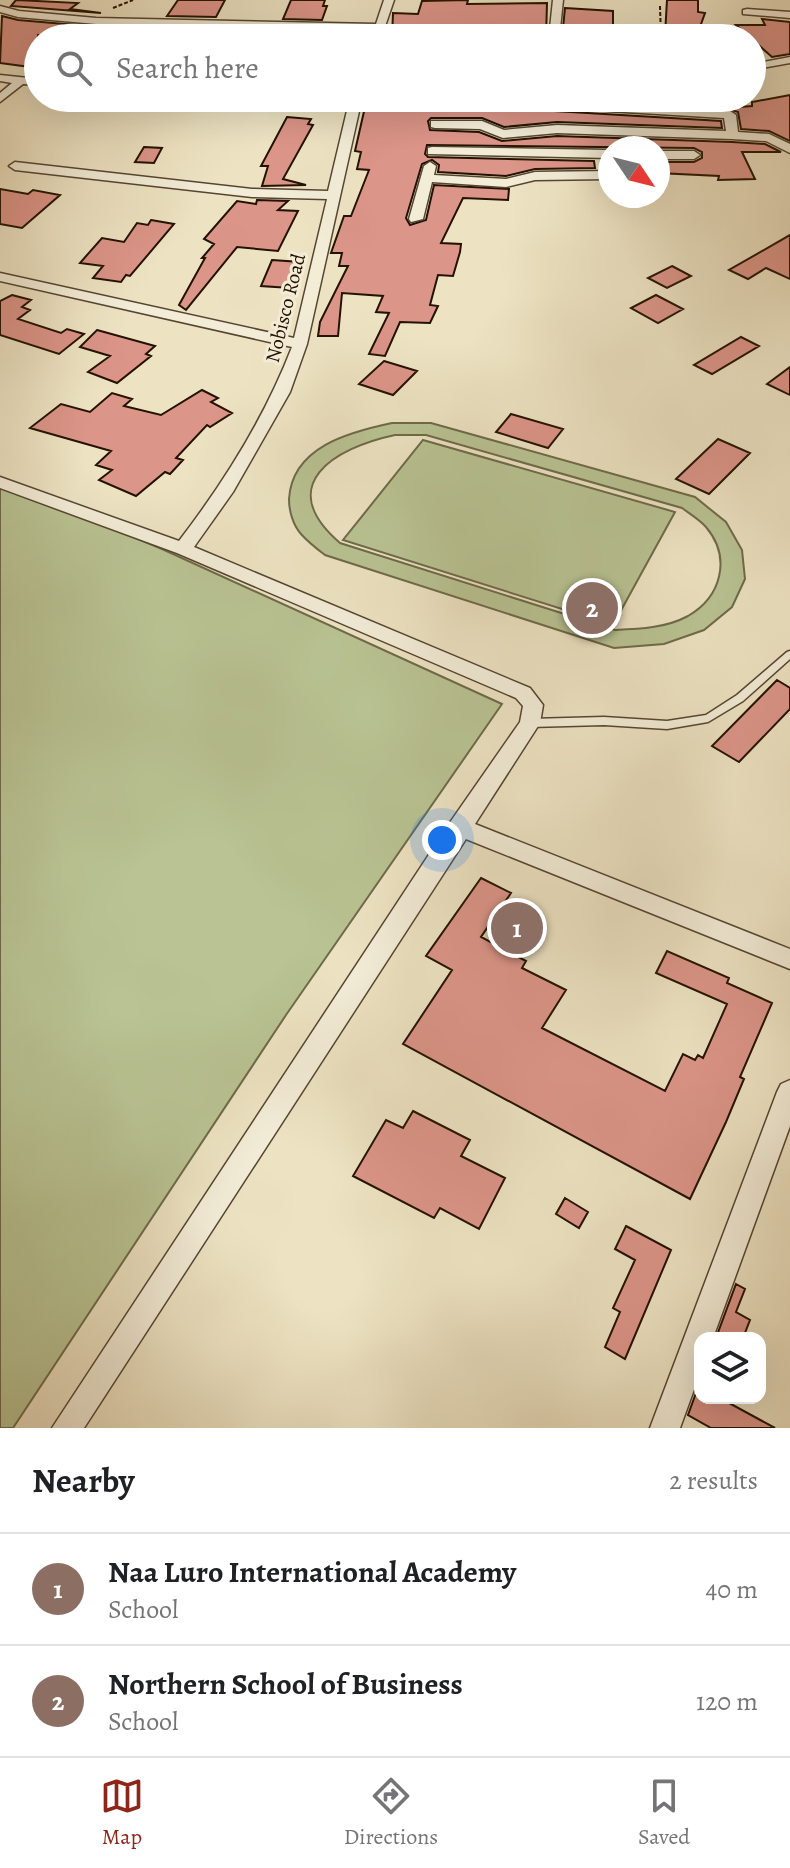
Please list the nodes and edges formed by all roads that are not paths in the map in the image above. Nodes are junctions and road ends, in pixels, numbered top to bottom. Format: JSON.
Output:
{"nodes":[{"id":1,"x":389,"y":0,"type":"edge"},
{"id":2,"x":558,"y":0,"type":"edge"},
{"id":3,"x":2,"y":8,"type":"edge"},
{"id":4,"x":747,"y":12,"type":"dead end"},
{"id":5,"x":790,"y":15,"type":"edge"},
{"id":6,"x":166,"y":24,"type":"edge"},
{"id":7,"x":380,"y":24,"type":"edge"},
{"id":8,"x":555,"y":24,"type":"edge"},
{"id":9,"x":790,"y":60,"type":"edge"},
{"id":10,"x":766,"y":64,"type":"edge"},
{"id":11,"x":0,"y":78,"type":"edge"},
{"id":12,"x":20,"y":81,"type":"junction"},
{"id":13,"x":24,"y":81,"type":"edge"},
{"id":14,"x":0,"y":99,"type":"edge"},
{"id":15,"x":353,"y":112,"type":"edge"},
{"id":16,"x":436,"y":112,"type":"edge"},
{"id":17,"x":557,"y":112,"type":"edge"},
{"id":18,"x":598,"y":112,"type":"edge"},
{"id":19,"x":669,"y":112,"type":"edge"},
{"id":20,"x":687,"y":113,"type":"junction"},
{"id":21,"x":435,"y":124,"type":"junction"},
{"id":22,"x":557,"y":129,"type":"junction"},
{"id":23,"x":599,"y":132,"type":"junction"},
{"id":24,"x":689,"y":133,"type":"junction"},
{"id":25,"x":732,"y":135,"type":"junction"},
{"id":26,"x":600,"y":136,"type":"edge"},
{"id":27,"x":790,"y":149,"type":"edge"},
{"id":28,"x":432,"y":151,"type":"junction"},
{"id":29,"x":482,"y":152,"type":"junction"},
{"id":30,"x":598,"y":154,"type":"edge"},
{"id":31,"x":670,"y":155,"type":"edge"},
{"id":32,"x":694,"y":155,"type":"dead end"},
{"id":33,"x":15,"y":166,"type":"dead end"},
{"id":34,"x":598,"y":175,"type":"edge"},
{"id":35,"x":427,"y":178,"type":"junction"},
{"id":36,"x":473,"y":180,"type":"junction"},
{"id":37,"x":333,"y":195,"type":"junction"},
{"id":38,"x":416,"y":219,"type":"dead end"},
{"id":39,"x":0,"y":277,"type":"edge"},
{"id":40,"x":300,"y":344,"type":"junction"},
{"id":41,"x":0,"y":482,"type":"edge"},
{"id":42,"x":183,"y":549,"type":"junction"},
{"id":43,"x":790,"y":654,"type":"edge"},
{"id":44,"x":530,"y":723,"type":"junction"},
{"id":45,"x":459,"y":827,"type":"junction"},
{"id":46,"x":790,"y":959,"type":"edge"},
{"id":47,"x":790,"y":1092,"type":"edge"},
{"id":48,"x":67,"y":1428,"type":"edge"},
{"id":49,"x":665,"y":1428,"type":"edge"}],
"edges":[{"from":1,"to":7,"type":"street"},
{"from":2,"to":8,"type":"street"},
{"from":3,"to":6,"type":"street"},
{"from":4,"to":5,"type":"street"},
{"from":9,"to":10,"type":"street"},
{"from":11,"to":12,"type":"street"},
{"from":12,"to":13,"type":"street"},
{"from":12,"to":14,"type":"street"},
{"from":15,"to":37,"type":"street","name":"Nobisco Road"},
{"from":16,"to":21,"type":"street"},
{"from":17,"to":22,"type":"street"},
{"from":18,"to":23,"type":"street"},
{"from":19,"to":20,"type":"street"},
{"from":20,"to":24,"type":"street"},
{"from":20,"to":25,"type":"street"},
{"from":21,"to":22,"type":"street"},
{"from":21,"to":28,"type":"street"},
{"from":22,"to":23,"type":"street"},
{"from":23,"to":24,"type":"street"},
{"from":23,"to":26,"type":"street"},
{"from":24,"to":25,"type":"street"},
{"from":25,"to":27,"type":"street"},
{"from":28,"to":29,"type":"street"},
{"from":28,"to":35,"type":"street"},
{"from":29,"to":30,"type":"street"},
{"from":29,"to":36,"type":"street"},
{"from":31,"to":32,"type":"street"},
{"from":33,"to":37,"type":"street"},
{"from":34,"to":36,"type":"street"},
{"from":35,"to":36,"type":"street"},
{"from":35,"to":38,"type":"street"},
{"from":37,"to":40,"type":"street","name":"Nobisco Road"},
{"from":39,"to":40,"type":"street"},
{"from":40,"to":42,"type":"street","name":"Nobisco Road"},
{"from":41,"to":42,"type":"street"},
{"from":42,"to":44,"type":"street"},
{"from":43,"to":44,"type":"lane"},
{"from":44,"to":45,"type":"street"},
{"from":45,"to":46,"type":"street"},
{"from":45,"to":48,"type":"street"},
{"from":47,"to":49,"type":"street"}]}
